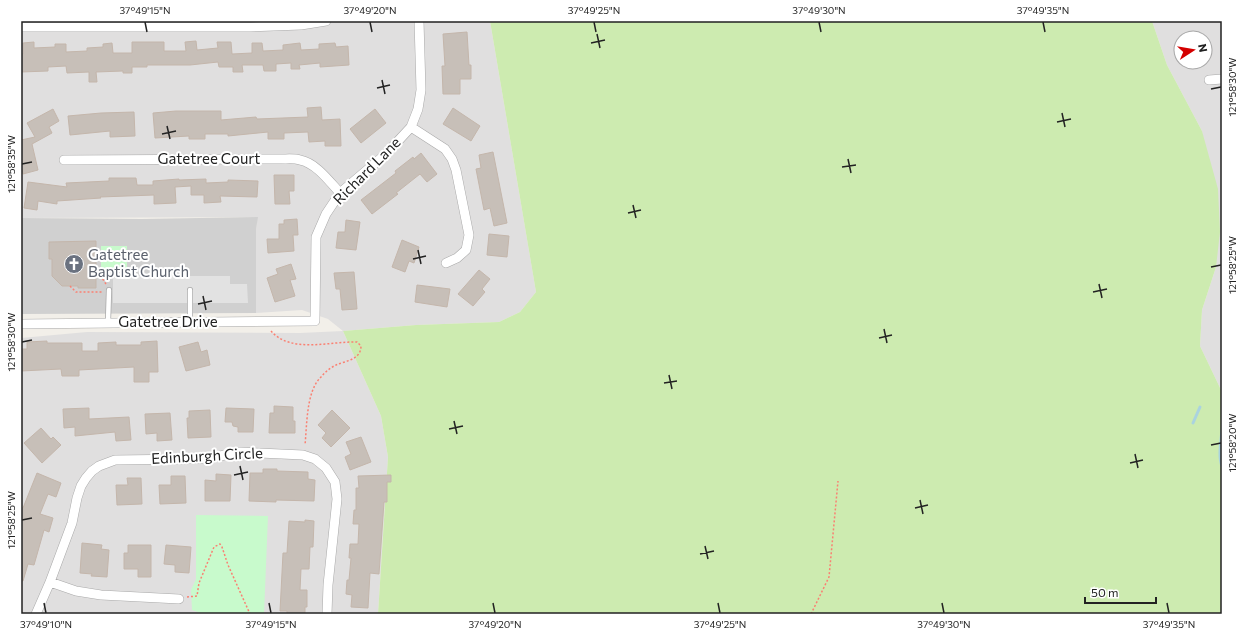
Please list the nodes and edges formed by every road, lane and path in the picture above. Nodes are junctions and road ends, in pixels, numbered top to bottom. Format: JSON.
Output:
{"nodes":[{"id":1,"x":326,"y":21,"type":"edge"},
{"id":2,"x":419,"y":21,"type":"edge"},
{"id":3,"x":100,"y":24,"type":"edge"},
{"id":4,"x":250,"y":24,"type":"edge"},
{"id":5,"x":21,"y":27,"type":"edge"},
{"id":6,"x":1222,"y":79,"type":"edge"},
{"id":7,"x":1209,"y":80,"type":"dead end"},
{"id":8,"x":411,"y":127,"type":"junction"},
{"id":9,"x":64,"y":160,"type":"dead end"},
{"id":10,"x":340,"y":193,"type":"junction"},
{"id":11,"x":446,"y":263,"type":"dead end"},
{"id":12,"x":96,"y":269,"type":"dead end"},
{"id":13,"x":70,"y":286,"type":"dead end"},
{"id":14,"x":190,"y":290,"type":"dead end"},
{"id":15,"x":109,"y":291,"type":"junction"},
{"id":16,"x":264,"y":321,"type":"junction"},
{"id":17,"x":315,"y":321,"type":"joint"},
{"id":18,"x":108,"y":322,"type":"junction"},
{"id":19,"x":190,"y":322,"type":"junction"},
{"id":20,"x":21,"y":324,"type":"edge"},
{"id":21,"x":303,"y":455,"type":"junction"},
{"id":22,"x":838,"y":481,"type":"dead end"},
{"id":23,"x":50,"y":582,"type":"junction"},
{"id":24,"x":179,"y":599,"type":"joint"},
{"id":25,"x":36,"y":614,"type":"edge"},
{"id":26,"x":250,"y":614,"type":"edge"},
{"id":27,"x":327,"y":614,"type":"edge"},
{"id":28,"x":810,"y":614,"type":"edge"}],
"edges":[{"from":1,"to":4,"type":"street"},
{"from":2,"to":8,"type":"street","name":"Richard Lane"},
{"from":3,"to":4,"type":"street"},
{"from":3,"to":5,"type":"street"},
{"from":6,"to":7,"type":"street"},
{"from":8,"to":10,"type":"street","name":"Richard Lane"},
{"from":8,"to":11,"type":"street"},
{"from":9,"to":10,"type":"street","name":"Gatetree Court"},
{"from":10,"to":17,"type":"street","name":"Richard Lane"},
{"from":12,"to":15,"type":"path"},
{"from":13,"to":15,"type":"path"},
{"from":14,"to":19,"type":"lane"},
{"from":15,"to":18,"type":"lane"},
{"from":16,"to":17,"type":"street","name":"Gatetree Drive"},
{"from":16,"to":19,"type":"street","name":"Gatetree Drive"},
{"from":16,"to":21,"type":"path"},
{"from":18,"to":19,"type":"street","name":"Gatetree Drive"},
{"from":18,"to":20,"type":"street","name":"Gatetree Drive"},
{"from":21,"to":23,"type":"street","name":"Edinburgh Circle"},
{"from":21,"to":27,"type":"street","name":"Edinburgh Circle"},
{"from":22,"to":28,"type":"path"},
{"from":23,"to":24,"type":"street"},
{"from":23,"to":25,"type":"street","name":"Edinburgh Circle"},
{"from":24,"to":26,"type":"path"}]}
